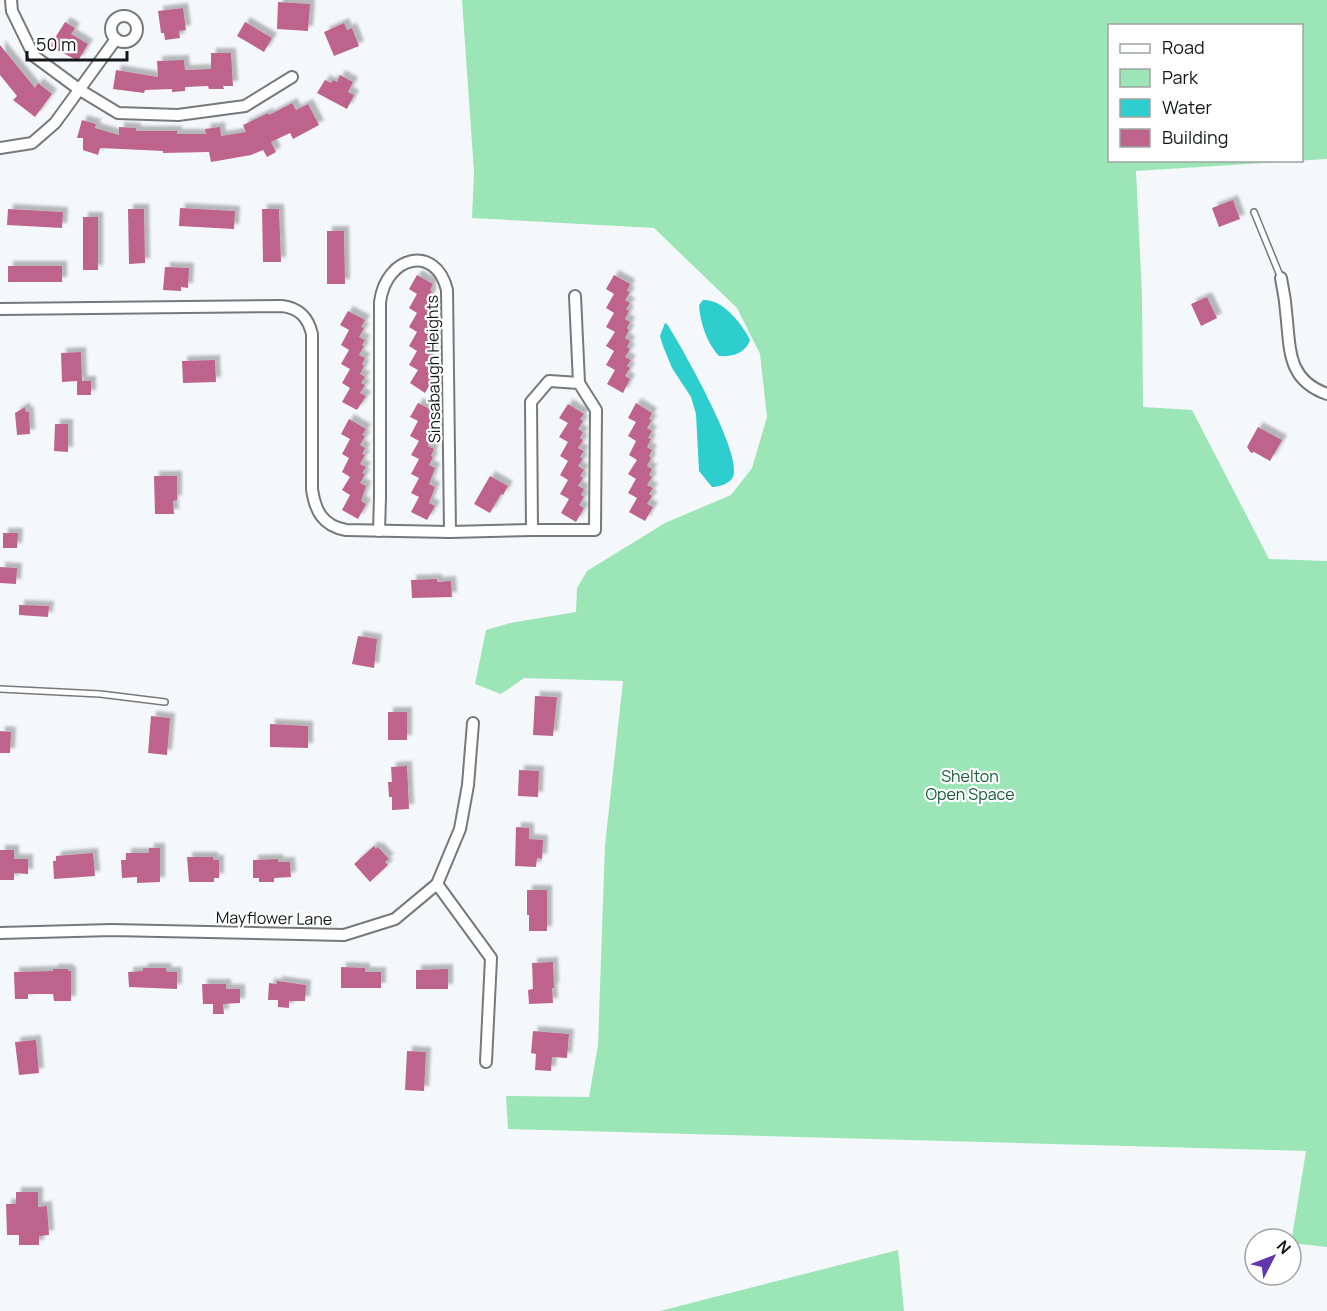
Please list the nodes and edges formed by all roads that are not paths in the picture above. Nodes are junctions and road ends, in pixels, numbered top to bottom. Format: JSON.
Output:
{"nodes":[{"id":1,"x":11,"y":0,"type":"edge"},
{"id":2,"x":116,"y":39,"type":"dead end"},
{"id":3,"x":292,"y":77,"type":"dead end"},
{"id":4,"x":80,"y":90,"type":"junction"},
{"id":5,"x":0,"y":148,"type":"edge"},
{"id":6,"x":1254,"y":212,"type":"dead end"},
{"id":7,"x":1281,"y":278,"type":"joint"},
{"id":8,"x":575,"y":296,"type":"dead end"},
{"id":9,"x":0,"y":309,"type":"edge"},
{"id":10,"x":579,"y":382,"type":"junction"},
{"id":11,"x":1327,"y":394,"type":"edge"},
{"id":12,"x":532,"y":530,"type":"junction"},
{"id":13,"x":379,"y":531,"type":"junction"},
{"id":14,"x":450,"y":532,"type":"junction"},
{"id":15,"x":0,"y":689,"type":"edge"},
{"id":16,"x":165,"y":702,"type":"dead end"},
{"id":17,"x":473,"y":723,"type":"dead end"},
{"id":18,"x":437,"y":884,"type":"junction"},
{"id":19,"x":0,"y":933,"type":"edge"},
{"id":20,"x":486,"y":1062,"type":"dead end"}],
"edges":[{"from":1,"to":4,"type":"street"},
{"from":2,"to":4,"type":"street"},
{"from":3,"to":4,"type":"street"},
{"from":4,"to":5,"type":"street"},
{"from":6,"to":7,"type":"lane"},
{"from":7,"to":11,"type":"street"},
{"from":8,"to":10,"type":"street"},
{"from":9,"to":13,"type":"street"},
{"from":10,"to":12,"type":"street"},
{"from":10,"to":12,"type":"street"},
{"from":12,"to":14,"type":"street"},
{"from":13,"to":14,"type":"street"},
{"from":13,"to":14,"type":"street","name":"Sinsabaugh Heights"},
{"from":15,"to":16,"type":"lane"},
{"from":17,"to":18,"type":"street","name":"Mayflower Lane"},
{"from":18,"to":19,"type":"street","name":"Mayflower Lane"},
{"from":18,"to":20,"type":"street"}]}
